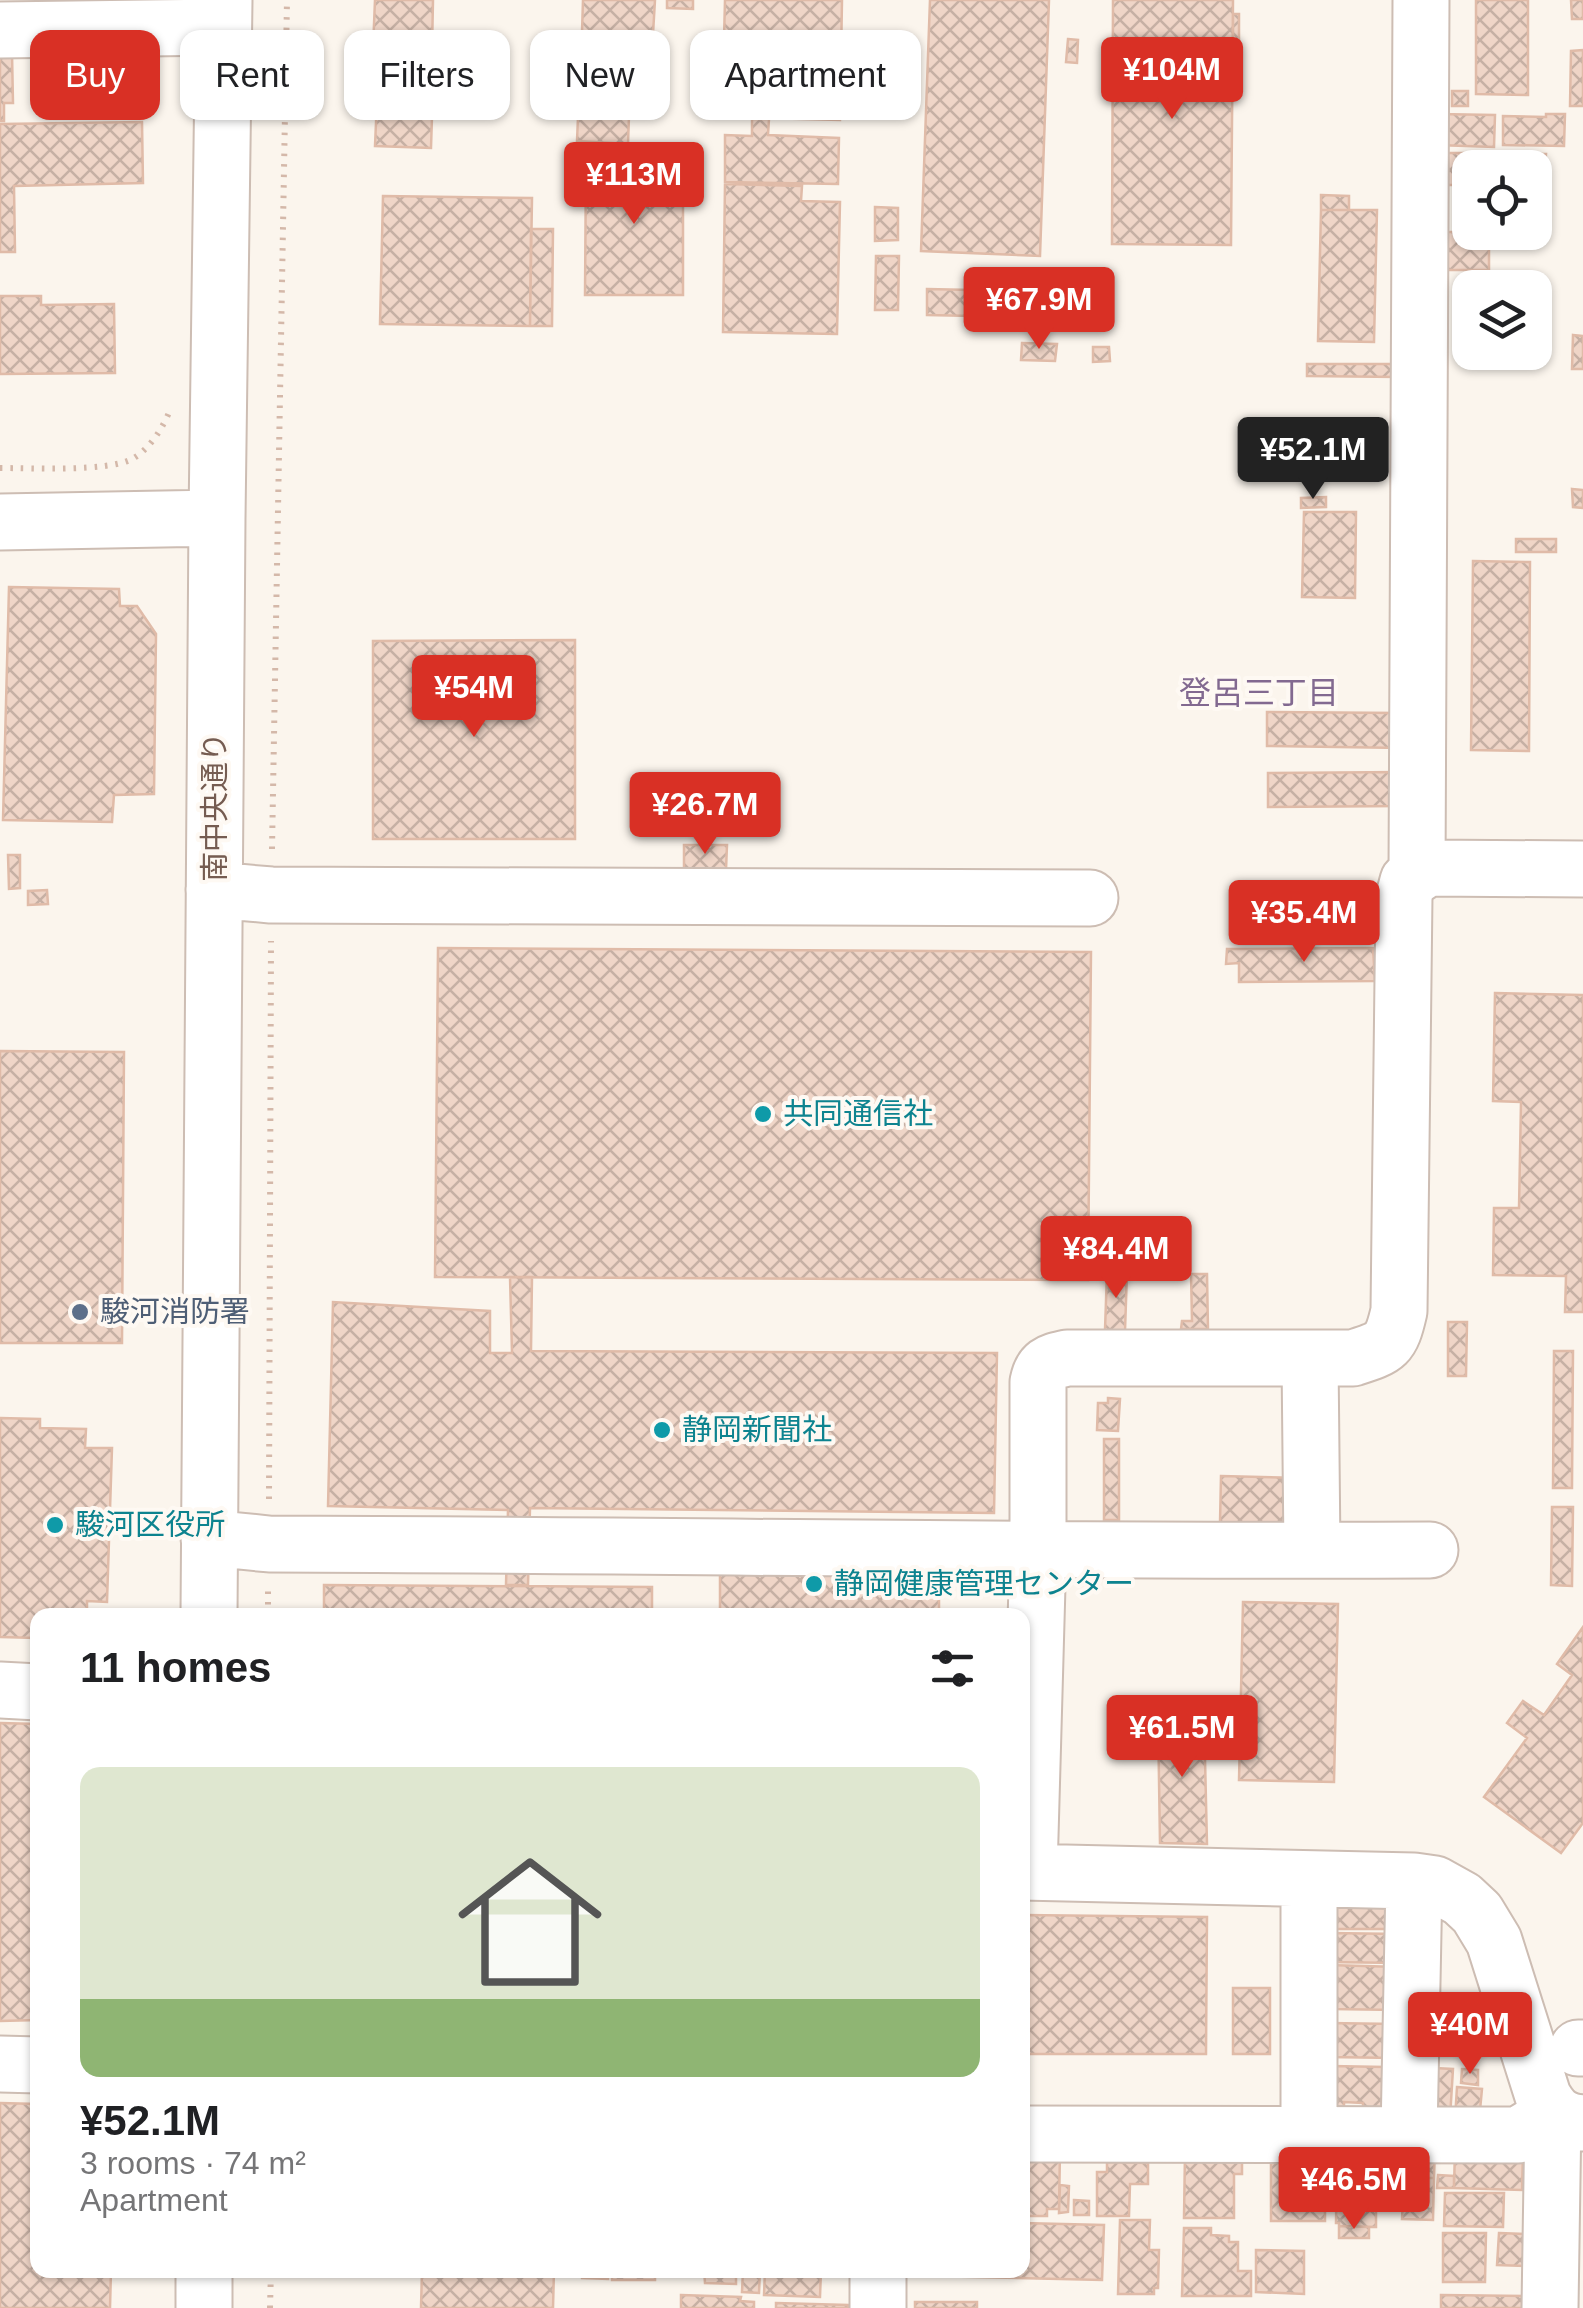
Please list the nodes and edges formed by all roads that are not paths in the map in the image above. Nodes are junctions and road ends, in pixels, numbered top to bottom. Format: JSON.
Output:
{"nodes":[{"id":1,"x":1421,"y":0,"type":"edge"},
{"id":2,"x":223,"y":14,"type":"edge"},
{"id":3,"x":0,"y":30,"type":"edge"},
{"id":4,"x":217,"y":518,"type":"junction"},
{"id":5,"x":0,"y":522,"type":"edge"},
{"id":6,"x":1583,"y":869,"type":"edge"},
{"id":7,"x":1417,"y":874,"type":"junction"},
{"id":8,"x":214,"y":890,"type":"junction"},
{"id":9,"x":1090,"y":898,"type":"dead end"},
{"id":10,"x":1310,"y":1359,"type":"junction"},
{"id":11,"x":209,"y":1538,"type":"junction"},
{"id":12,"x":1038,"y":1550,"type":"junction"},
{"id":13,"x":1312,"y":1550,"type":"junction"},
{"id":14,"x":1430,"y":1550,"type":"dead end"},
{"id":15,"x":209,"y":1608,"type":"edge"},
{"id":16,"x":0,"y":1690,"type":"edge"},
{"id":17,"x":30,"y":1692,"type":"edge"},
{"id":18,"x":1030,"y":1765,"type":"edge"},
{"id":19,"x":1030,"y":1872,"type":"edge"},
{"id":20,"x":1310,"y":1880,"type":"junction"},
{"id":21,"x":1414,"y":1880,"type":"junction"},
{"id":22,"x":0,"y":2064,"type":"edge"},
{"id":23,"x":30,"y":2065,"type":"edge"},
{"id":24,"x":1568,"y":2118,"type":"edge"},
{"id":25,"x":1030,"y":2134,"type":"edge"},
{"id":26,"x":1309,"y":2134,"type":"junction"},
{"id":27,"x":1409,"y":2134,"type":"junction"},
{"id":28,"x":204,"y":2278,"type":"edge"},
{"id":29,"x":878,"y":2278,"type":"edge"},
{"id":30,"x":204,"y":2308,"type":"edge"},
{"id":31,"x":878,"y":2308,"type":"edge"},
{"id":32,"x":1550,"y":2308,"type":"edge"}],
"edges":[{"from":1,"to":7,"type":"street"},
{"from":2,"to":3,"type":"street"},
{"from":2,"to":4,"type":"street","name":"南中央通り"},
{"from":4,"to":5,"type":"street"},
{"from":4,"to":8,"type":"street","name":"南中央通り"},
{"from":6,"to":7,"type":"street"},
{"from":7,"to":10,"type":"street"},
{"from":8,"to":9,"type":"street"},
{"from":8,"to":11,"type":"street","name":"南中央通り"},
{"from":10,"to":12,"type":"street"},
{"from":10,"to":13,"type":"street"},
{"from":11,"to":12,"type":"street"},
{"from":11,"to":15,"type":"street","name":"南中央通り"},
{"from":12,"to":13,"type":"street"},
{"from":12,"to":18,"type":"street"},
{"from":13,"to":14,"type":"street"},
{"from":16,"to":17,"type":"street"},
{"from":19,"to":20,"type":"street"},
{"from":20,"to":21,"type":"street"},
{"from":20,"to":26,"type":"street"},
{"from":21,"to":24,"type":"street"},
{"from":21,"to":27,"type":"street"},
{"from":22,"to":23,"type":"street"},
{"from":24,"to":27,"type":"street"},
{"from":24,"to":32,"type":"street"},
{"from":25,"to":26,"type":"street"},
{"from":26,"to":27,"type":"street"},
{"from":28,"to":30,"type":"street"},
{"from":29,"to":31,"type":"street"}]}
